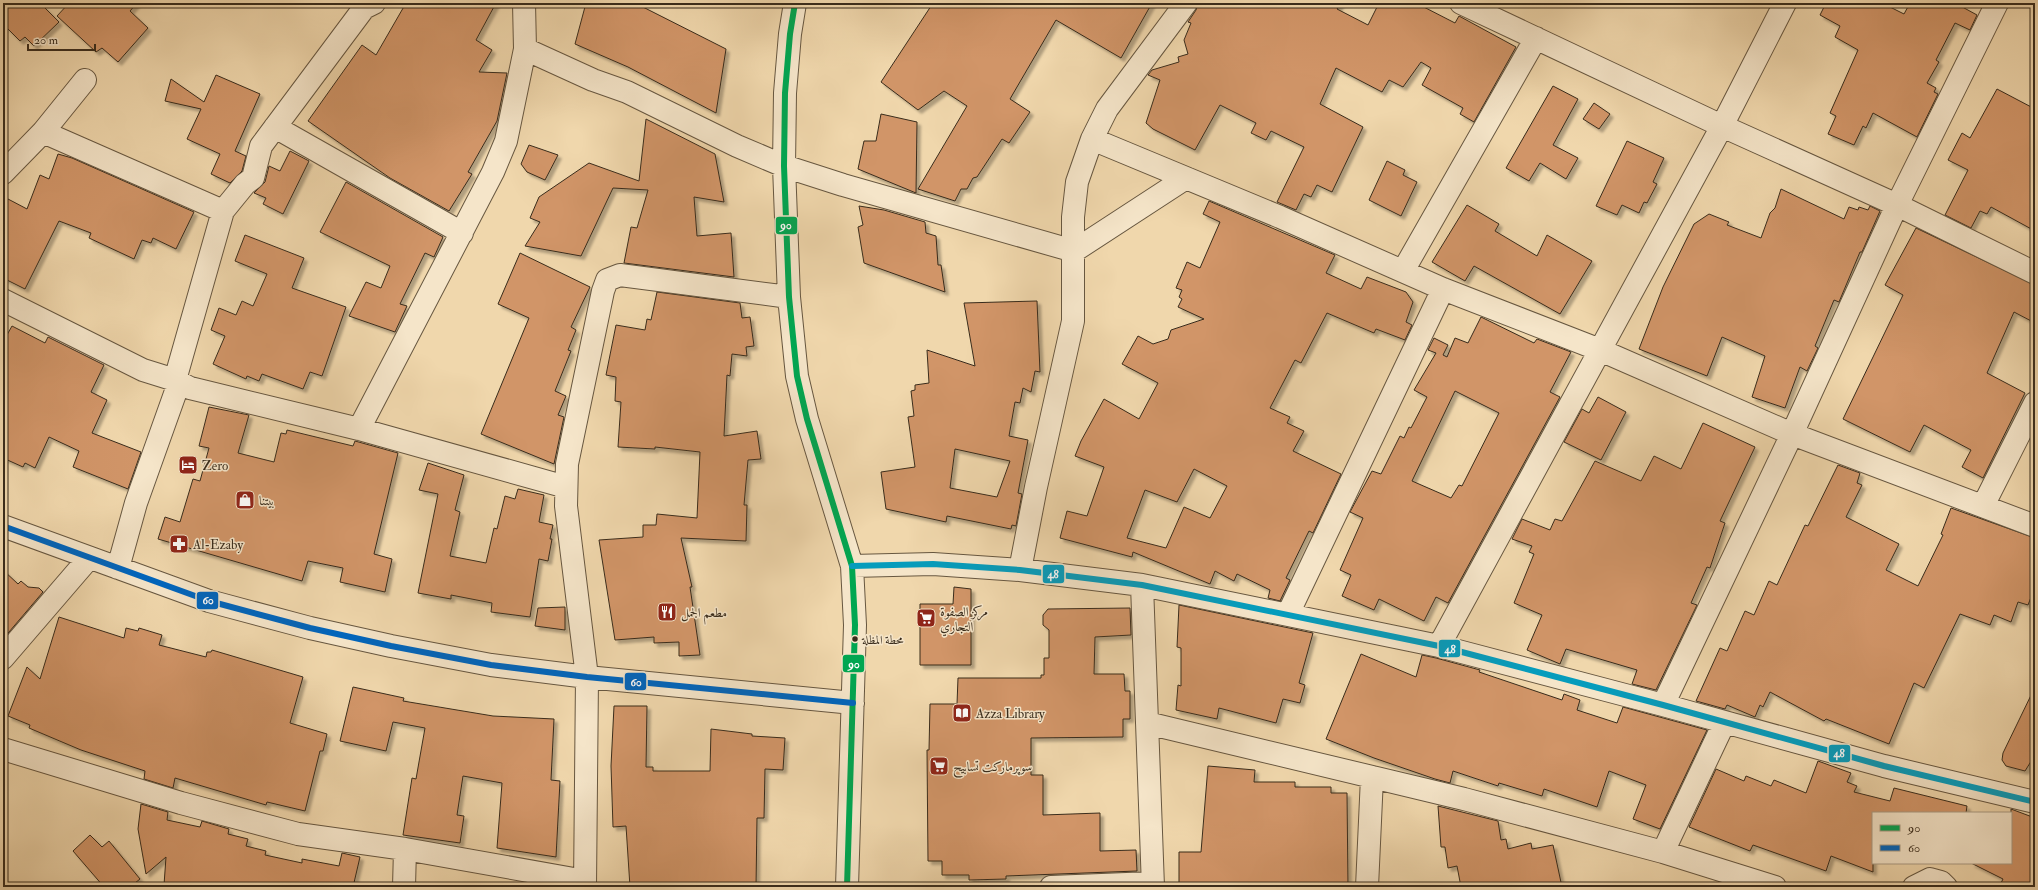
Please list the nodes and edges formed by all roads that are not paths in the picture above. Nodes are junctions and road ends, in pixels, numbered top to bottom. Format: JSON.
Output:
{"nodes":[{"id":1,"x":374,"y":3,"type":"edge"},
{"id":2,"x":524,"y":3,"type":"edge"},
{"id":3,"x":795,"y":3,"type":"edge"},
{"id":4,"x":1186,"y":3,"type":"edge"},
{"id":5,"x":1461,"y":3,"type":"edge"},
{"id":6,"x":1786,"y":3,"type":"edge"},
{"id":7,"x":1994,"y":4,"type":"edge"},
{"id":8,"x":1536,"y":38,"type":"junction"},
{"id":9,"x":525,"y":49,"type":"junction"},
{"id":10,"x":85,"y":80,"type":"dead end"},
{"id":11,"x":1722,"y":126,"type":"junction"},
{"id":12,"x":275,"y":127,"type":"junction"},
{"id":13,"x":43,"y":132,"type":"junction"},
{"id":14,"x":1092,"y":139,"type":"junction"},
{"id":15,"x":784,"y":166,"type":"junction"},
{"id":16,"x":3,"y":173,"type":"edge"},
{"id":17,"x":1186,"y":178,"type":"junction"},
{"id":18,"x":1897,"y":205,"type":"junction"},
{"id":19,"x":223,"y":211,"type":"junction"},
{"id":20,"x":462,"y":233,"type":"junction"},
{"id":21,"x":1074,"y":251,"type":"junction"},
{"id":22,"x":1403,"y":271,"type":"junction"},
{"id":23,"x":2035,"y":273,"type":"edge"},
{"id":24,"x":1443,"y":289,"type":"junction"},
{"id":25,"x":790,"y":297,"type":"junction"},
{"id":26,"x":3,"y":300,"type":"edge"},
{"id":27,"x":1600,"y":350,"type":"junction"},
{"id":28,"x":175,"y":380,"type":"junction"},
{"id":29,"x":2035,"y":404,"type":"edge"},
{"id":30,"x":359,"y":430,"type":"junction"},
{"id":31,"x":1792,"y":434,"type":"junction"},
{"id":32,"x":566,"y":487,"type":"junction"},
{"id":33,"x":1983,"y":506,"type":"junction"},
{"id":34,"x":3,"y":526,"type":"edge"},
{"id":35,"x":2035,"y":526,"type":"edge"},
{"id":36,"x":89,"y":558,"type":"junction"},
{"id":37,"x":852,"y":566,"type":"junction"},
{"id":38,"x":118,"y":568,"type":"junction"},
{"id":39,"x":1020,"y":570,"type":"junction"},
{"id":40,"x":1142,"y":585,"type":"junction"},
{"id":41,"x":1288,"y":614,"type":"junction"},
{"id":42,"x":1439,"y":646,"type":"junction"},
{"id":43,"x":3,"y":658,"type":"edge"},
{"id":44,"x":586,"y":677,"type":"junction"},
{"id":45,"x":853,"y":703,"type":"junction"},
{"id":46,"x":1663,"y":705,"type":"junction"},
{"id":47,"x":1146,"y":723,"type":"junction"},
{"id":48,"x":1724,"y":723,"type":"junction"},
{"id":49,"x":3,"y":749,"type":"edge"},
{"id":50,"x":1372,"y":777,"type":"junction"},
{"id":51,"x":2035,"y":802,"type":"edge"},
{"id":52,"x":405,"y":849,"type":"junction"},
{"id":53,"x":1663,"y":852,"type":"junction"},
{"id":54,"x":585,"y":884,"type":"edge"},
{"id":55,"x":1152,"y":885,"type":"edge"},
{"id":56,"x":404,"y":887,"type":"edge"},
{"id":57,"x":847,"y":887,"type":"edge"},
{"id":58,"x":1051,"y":887,"type":"edge"},
{"id":59,"x":1367,"y":887,"type":"edge"},
{"id":60,"x":1775,"y":887,"type":"edge"},
{"id":61,"x":1914,"y":887,"type":"edge"},
{"id":62,"x":1946,"y":887,"type":"edge"}],
"edges":[{"from":1,"to":12,"type":"street"},
{"from":2,"to":9,"type":"street"},
{"from":3,"to":15,"type":"street"},
{"from":4,"to":14,"type":"street"},
{"from":5,"to":8,"type":"street"},
{"from":6,"to":11,"type":"street"},
{"from":7,"to":18,"type":"street"},
{"from":8,"to":11,"type":"street"},
{"from":8,"to":22,"type":"street"},
{"from":9,"to":15,"type":"street"},
{"from":9,"to":20,"type":"street"},
{"from":10,"to":13,"type":"street"},
{"from":11,"to":18,"type":"street"},
{"from":11,"to":27,"type":"street"},
{"from":12,"to":19,"type":"street"},
{"from":12,"to":20,"type":"street"},
{"from":13,"to":16,"type":"street"},
{"from":13,"to":19,"type":"street"},
{"from":14,"to":17,"type":"street"},
{"from":14,"to":21,"type":"street"},
{"from":15,"to":21,"type":"street"},
{"from":15,"to":25,"type":"street"},
{"from":17,"to":21,"type":"street"},
{"from":17,"to":22,"type":"street"},
{"from":18,"to":23,"type":"street"},
{"from":18,"to":31,"type":"street"},
{"from":19,"to":28,"type":"street"},
{"from":20,"to":30,"type":"street"},
{"from":21,"to":39,"type":"street"},
{"from":22,"to":24,"type":"street"},
{"from":24,"to":27,"type":"street"},
{"from":24,"to":41,"type":"street"},
{"from":25,"to":32,"type":"street"},
{"from":25,"to":37,"type":"street"},
{"from":26,"to":28,"type":"street"},
{"from":27,"to":31,"type":"street"},
{"from":27,"to":42,"type":"street"},
{"from":28,"to":30,"type":"street"},
{"from":28,"to":38,"type":"street"},
{"from":29,"to":33,"type":"street"},
{"from":30,"to":32,"type":"street"},
{"from":31,"to":33,"type":"street"},
{"from":31,"to":46,"type":"street"},
{"from":32,"to":44,"type":"street"},
{"from":33,"to":35,"type":"street"},
{"from":34,"to":36,"type":"street"},
{"from":36,"to":38,"type":"street"},
{"from":36,"to":43,"type":"street"},
{"from":37,"to":39,"type":"street"},
{"from":37,"to":45,"type":"street"},
{"from":38,"to":44,"type":"street"},
{"from":39,"to":40,"type":"street"},
{"from":40,"to":41,"type":"street"},
{"from":40,"to":47,"type":"street"},
{"from":41,"to":42,"type":"street"},
{"from":42,"to":46,"type":"street"},
{"from":44,"to":45,"type":"street"},
{"from":44,"to":54,"type":"street"},
{"from":45,"to":57,"type":"street"},
{"from":46,"to":48,"type":"street"},
{"from":47,"to":50,"type":"street"},
{"from":47,"to":55,"type":"street"},
{"from":48,"to":51,"type":"street"},
{"from":48,"to":53,"type":"street"},
{"from":49,"to":52,"type":"street"},
{"from":50,"to":53,"type":"street"},
{"from":50,"to":59,"type":"street"},
{"from":52,"to":54,"type":"street"},
{"from":52,"to":56,"type":"street"},
{"from":53,"to":60,"type":"street"},
{"from":55,"to":58,"type":"street"},
{"from":61,"to":62,"type":"street"}]}
